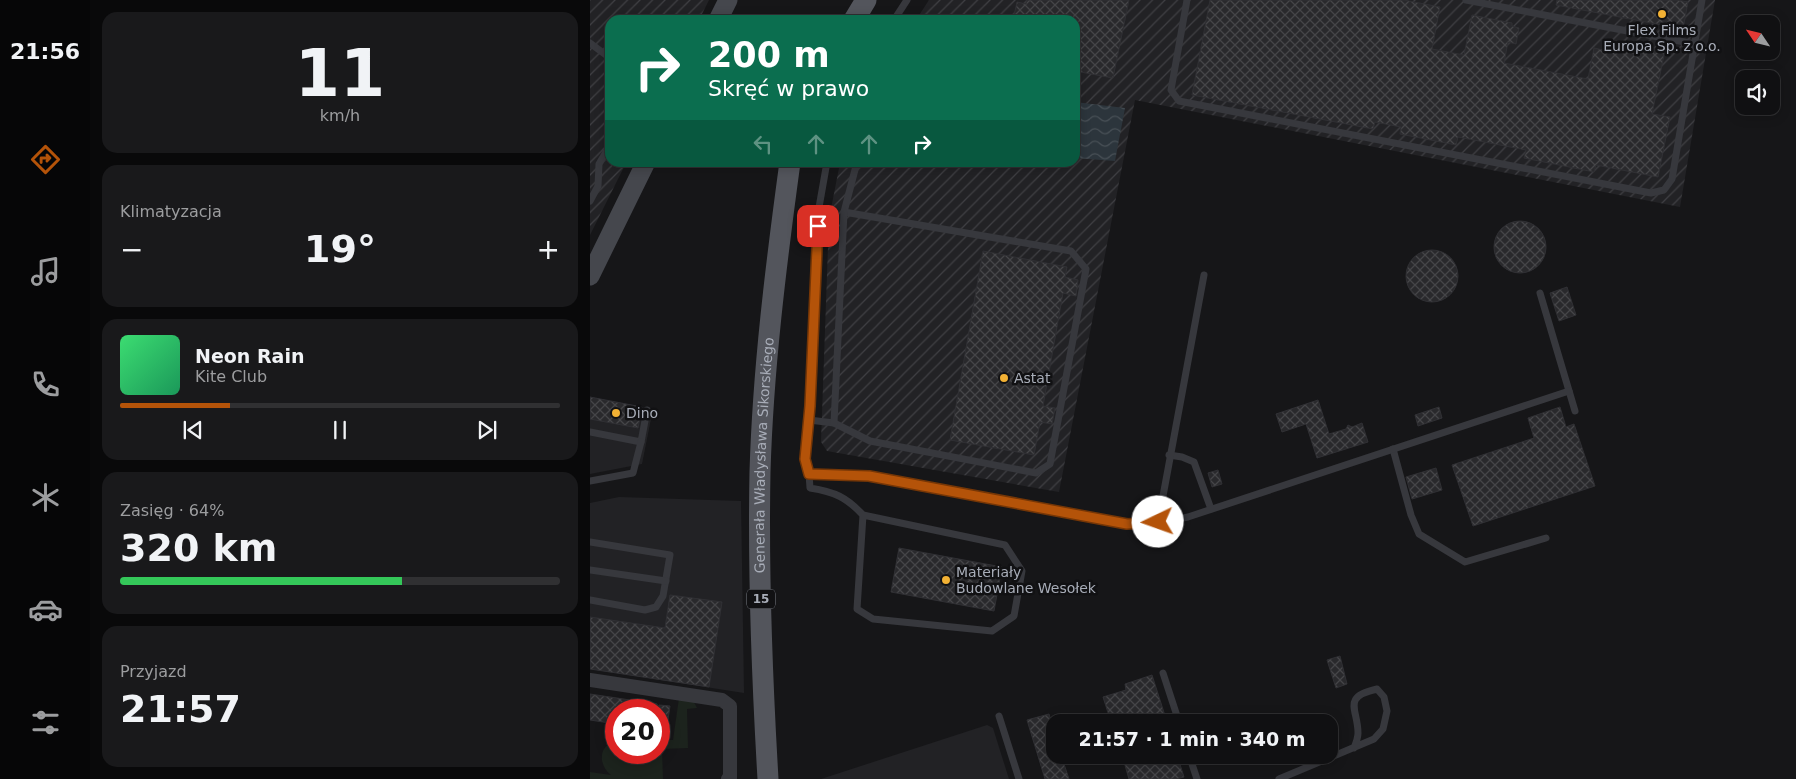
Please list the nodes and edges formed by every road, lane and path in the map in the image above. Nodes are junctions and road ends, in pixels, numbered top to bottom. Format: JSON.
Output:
{"nodes":[{"id":1,"x":728,"y":0,"type":"edge"},
{"id":2,"x":866,"y":0,"type":"edge"},
{"id":3,"x":907,"y":0,"type":"edge"},
{"id":4,"x":1187,"y":0,"type":"edge"},
{"id":5,"x":1466,"y":0,"type":"edge"},
{"id":6,"x":1702,"y":0,"type":"edge"},
{"id":7,"x":720,"y":15,"type":"edge"},
{"id":8,"x":857,"y":15,"type":"edge"},
{"id":9,"x":897,"y":15,"type":"edge"},
{"id":10,"x":590,"y":43,"type":"edge"},
{"id":11,"x":1695,"y":44,"type":"junction"},
{"id":12,"x":605,"y":54,"type":"edge"},
{"id":13,"x":605,"y":152,"type":"edge"},
{"id":14,"x":644,"y":167,"type":"edge"},
{"id":15,"x":789,"y":167,"type":"edge"},
{"id":16,"x":826,"y":167,"type":"edge"},
{"id":17,"x":856,"y":167,"type":"edge"},
{"id":18,"x":590,"y":201,"type":"edge"},
{"id":19,"x":844,"y":212,"type":"junction"},
{"id":20,"x":1204,"y":275,"type":"dead end"},
{"id":21,"x":590,"y":276,"type":"edge"},
{"id":22,"x":1540,"y":293,"type":"dead end"},
{"id":23,"x":1570,"y":391,"type":"junction"},
{"id":24,"x":647,"y":410,"type":"dead end"},
{"id":25,"x":1575,"y":411,"type":"dead end"},
{"id":26,"x":809,"y":420,"type":"junction"},
{"id":27,"x":834,"y":423,"type":"junction"},
{"id":28,"x":590,"y":432,"type":"edge"},
{"id":29,"x":641,"y":442,"type":"junction"},
{"id":30,"x":1393,"y":449,"type":"junction"},
{"id":31,"x":1170,"y":455,"type":"junction"},
{"id":32,"x":809,"y":474,"type":"junction"},
{"id":33,"x":590,"y":481,"type":"edge"},
{"id":34,"x":1211,"y":509,"type":"junction"},
{"id":35,"x":863,"y":515,"type":"junction"},
{"id":36,"x":1158,"y":522,"type":"junction"},
{"id":37,"x":1546,"y":538,"type":"dead end"},
{"id":38,"x":590,"y":542,"type":"edge"},
{"id":39,"x":590,"y":570,"type":"edge"},
{"id":40,"x":666,"y":581,"type":"junction"},
{"id":41,"x":590,"y":600,"type":"edge"},
{"id":42,"x":1163,"y":673,"type":"dead end"},
{"id":43,"x":590,"y":680,"type":"edge"},
{"id":44,"x":1176,"y":714,"type":"edge"},
{"id":45,"x":999,"y":716,"type":"dead end"},
{"id":46,"x":1354,"y":748,"type":"junction"},
{"id":47,"x":1192,"y":764,"type":"edge"},
{"id":48,"x":728,"y":779,"type":"edge"},
{"id":49,"x":768,"y":779,"type":"edge"},
{"id":50,"x":1019,"y":779,"type":"edge"},
{"id":51,"x":1197,"y":779,"type":"edge"},
{"id":52,"x":1279,"y":779,"type":"edge"}],
"edges":[{"from":1,"to":7,"type":"street"},
{"from":2,"to":8,"type":"main road"},
{"from":3,"to":9,"type":"lane"},
{"from":4,"to":11,"type":"lane"},
{"from":5,"to":11,"type":"lane"},
{"from":6,"to":11,"type":"lane"},
{"from":10,"to":12,"type":"lane"},
{"from":13,"to":18,"type":"lane"},
{"from":14,"to":21,"type":"street"},
{"from":15,"to":49,"type":"main road","name":"Generała Władysława Sikorskiego","number":"15"},
{"from":16,"to":26,"type":"lane"},
{"from":17,"to":19,"type":"lane"},
{"from":19,"to":27,"type":"lane"},
{"from":19,"to":27,"type":"lane"},
{"from":20,"to":31,"type":"lane"},
{"from":22,"to":23,"type":"lane"},
{"from":23,"to":25,"type":"lane"},
{"from":23,"to":30,"type":"lane"},
{"from":24,"to":29,"type":"lane"},
{"from":26,"to":27,"type":"lane"},
{"from":26,"to":32,"type":"lane"},
{"from":28,"to":29,"type":"lane"},
{"from":29,"to":33,"type":"lane"},
{"from":30,"to":34,"type":"lane"},
{"from":30,"to":37,"type":"lane"},
{"from":31,"to":34,"type":"lane"},
{"from":31,"to":36,"type":"lane"},
{"from":32,"to":35,"type":"lane"},
{"from":32,"to":36,"type":"lane"},
{"from":34,"to":36,"type":"lane"},
{"from":35,"to":35,"type":"lane"},
{"from":38,"to":40,"type":"lane"},
{"from":39,"to":40,"type":"lane"},
{"from":40,"to":41,"type":"lane"},
{"from":42,"to":44,"type":"lane"},
{"from":43,"to":48,"type":"street"},
{"from":45,"to":50,"type":"lane"},
{"from":46,"to":46,"type":"lane"},
{"from":46,"to":52,"type":"lane"},
{"from":47,"to":51,"type":"lane"}]}
